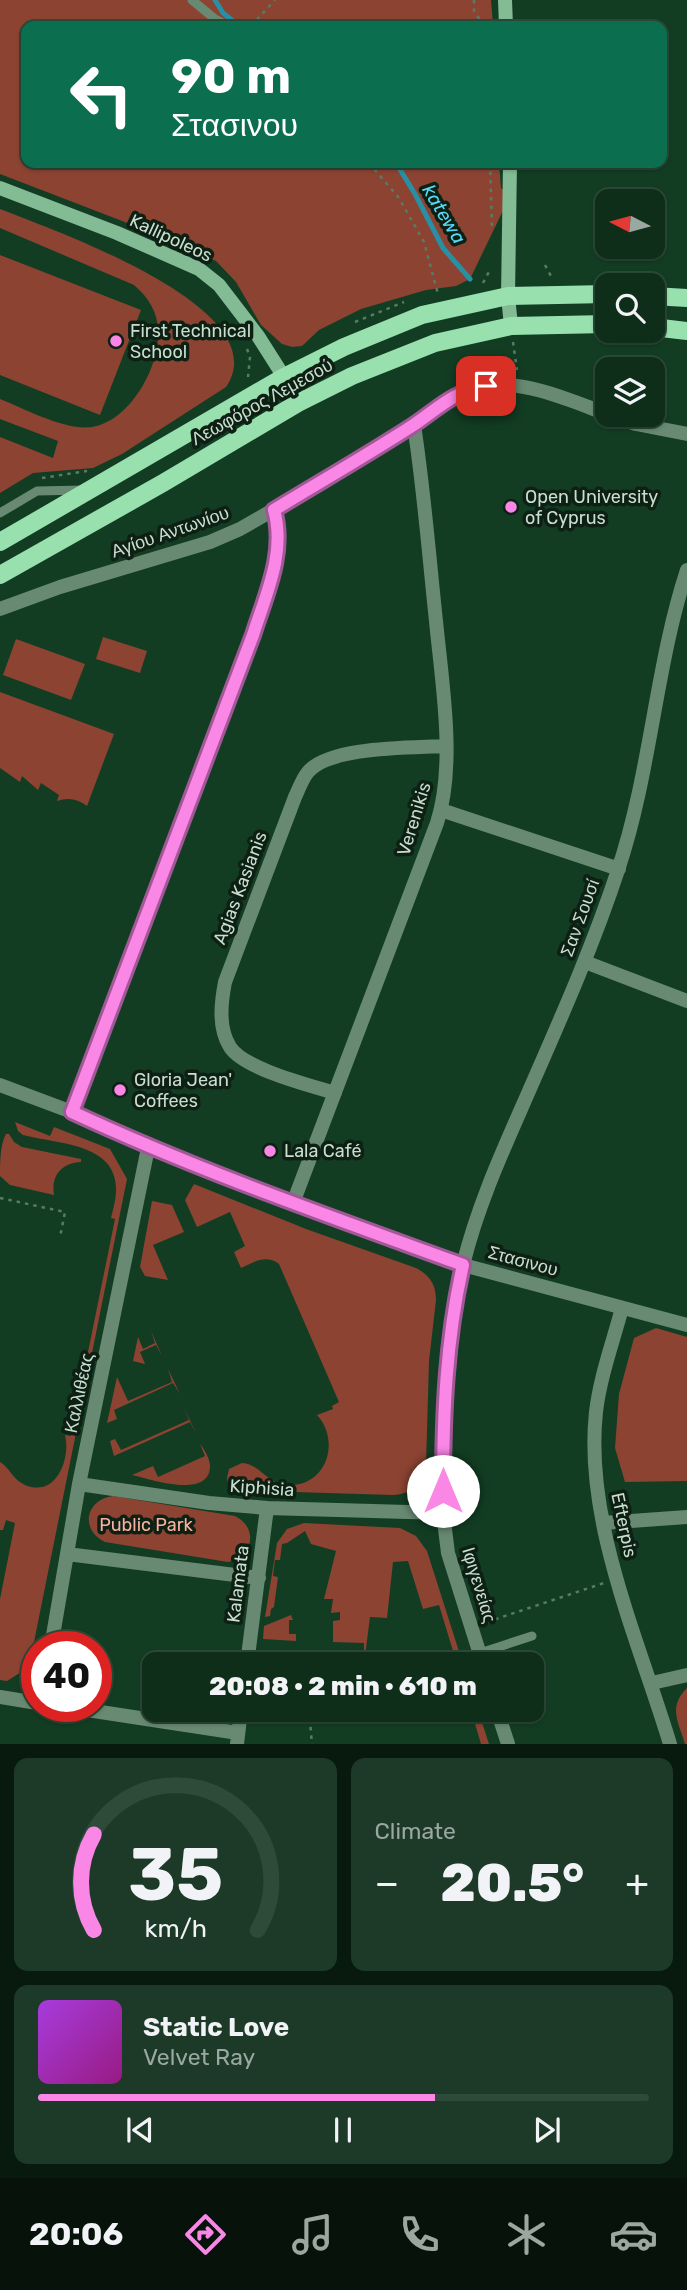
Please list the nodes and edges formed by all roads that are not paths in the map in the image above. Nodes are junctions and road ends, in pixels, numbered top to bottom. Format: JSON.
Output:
{"nodes":[{"id":1,"x":192,"y":0,"type":"edge"},
{"id":2,"x":505,"y":0,"type":"edge"},
{"id":3,"x":219,"y":21,"type":"edge"},
{"id":4,"x":506,"y":21,"type":"edge"},
{"id":5,"x":510,"y":168,"type":"edge"},
{"id":6,"x":0,"y":188,"type":"edge"},
{"id":7,"x":595,"y":294,"type":"edge"},
{"id":8,"x":508,"y":296,"type":"junction"},
{"id":9,"x":665,"y":297,"type":"edge"},
{"id":10,"x":687,"y":298,"type":"edge"},
{"id":11,"x":595,"y":331,"type":"edge"},
{"id":12,"x":687,"y":331,"type":"edge"},
{"id":13,"x":665,"y":332,"type":"edge"},
{"id":14,"x":512,"y":334,"type":"junction"},
{"id":15,"x":284,"y":377,"type":"junction"},
{"id":16,"x":595,"y":409,"type":"edge"},
{"id":17,"x":414,"y":425,"type":"junction"},
{"id":18,"x":651,"y":427,"type":"edge"},
{"id":19,"x":687,"y":434,"type":"edge"},
{"id":20,"x":92,"y":489,"type":"junction"},
{"id":21,"x":274,"y":510,"type":"junction"},
{"id":22,"x":0,"y":513,"type":"edge"},
{"id":23,"x":0,"y":542,"type":"edge"},
{"id":24,"x":687,"y":570,"type":"edge"},
{"id":25,"x":0,"y":575,"type":"edge"},
{"id":26,"x":0,"y":609,"type":"edge"},
{"id":27,"x":445,"y":746,"type":"junction"},
{"id":28,"x":441,"y":810,"type":"junction"},
{"id":29,"x":619,"y":869,"type":"junction"},
{"id":30,"x":585,"y":962,"type":"junction"},
{"id":31,"x":687,"y":1001,"type":"edge"},
{"id":32,"x":0,"y":1085,"type":"edge"},
{"id":33,"x":335,"y":1093,"type":"junction"},
{"id":34,"x":72,"y":1112,"type":"junction"},
{"id":35,"x":148,"y":1148,"type":"junction"},
{"id":36,"x":293,"y":1203,"type":"junction"},
{"id":37,"x":463,"y":1265,"type":"junction"},
{"id":38,"x":622,"y":1308,"type":"junction"},
{"id":39,"x":687,"y":1325,"type":"edge"},
{"id":40,"x":79,"y":1485,"type":"junction"},
{"id":41,"x":267,"y":1508,"type":"junction"},
{"id":42,"x":443,"y":1513,"type":"junction"},
{"id":43,"x":687,"y":1517,"type":"edge"},
{"id":44,"x":603,"y":1523,"type":"junction"},
{"id":45,"x":67,"y":1554,"type":"junction"},
{"id":46,"x":259,"y":1578,"type":"junction"},
{"id":47,"x":54,"y":1631,"type":"edge"},
{"id":48,"x":532,"y":1636,"type":"dead end"},
{"id":49,"x":249,"y":1652,"type":"edge"},
{"id":50,"x":479,"y":1652,"type":"edge"},
{"id":51,"x":497,"y":1652,"type":"edge"},
{"id":52,"x":687,"y":1675,"type":"edge"},
{"id":53,"x":652,"y":1683,"type":"junction"},
{"id":54,"x":0,"y":1697,"type":"edge"},
{"id":55,"x":21,"y":1700,"type":"edge"},
{"id":56,"x":112,"y":1716,"type":"edge"},
{"id":57,"x":501,"y":1722,"type":"edge"},
{"id":58,"x":237,"y":1739,"type":"edge"},
{"id":59,"x":508,"y":1744,"type":"edge"},
{"id":60,"x":670,"y":1744,"type":"edge"}],
"edges":[{"from":1,"to":3,"type":"lane"},
{"from":2,"to":4,"type":"main road"},
{"from":5,"to":8,"type":"main road"},
{"from":6,"to":15,"type":"main road","name":"Kallipoleos"},
{"from":7,"to":8,"type":"main road","name":"Λεωφόρος Λεμεσού"},
{"from":8,"to":14,"type":"main road"},
{"from":8,"to":15,"type":"main road","name":"Λεωφόρος Λεμεσού"},
{"from":9,"to":10,"type":"main road"},
{"from":11,"to":14,"type":"main road","name":"Λεωφόρος Λεμεσού"},
{"from":12,"to":13,"type":"main road"},
{"from":14,"to":25,"type":"main road","name":"Λεωφόρος Λεμεσού"},
{"from":15,"to":20,"type":"main road","name":"Λεωφόρος Λεμεσού"},
{"from":16,"to":17,"type":"street","name":"Αγίου Αντωνίου"},
{"from":17,"to":21,"type":"street","name":"Αγίου Αντωνίου"},
{"from":17,"to":27,"type":"street","name":"Verenikis"},
{"from":18,"to":19,"type":"street","name":"Αγίου Αντωνίου"},
{"from":20,"to":22,"type":"lane"},
{"from":20,"to":23,"type":"main road","name":"Λεωφόρος Λεμεσού"},
{"from":21,"to":26,"type":"street","name":"Αγίου Αντωνίου"},
{"from":21,"to":34,"type":"street"},
{"from":24,"to":29,"type":"street","name":"Σαν Σουσί"},
{"from":27,"to":28,"type":"street","name":"Verenikis"},
{"from":27,"to":33,"type":"street","name":"Agias Kasianis"},
{"from":28,"to":29,"type":"street"},
{"from":28,"to":33,"type":"street","name":"Verenikis"},
{"from":29,"to":30,"type":"street","name":"Σαν Σουσί"},
{"from":30,"to":31,"type":"street"},
{"from":30,"to":37,"type":"street","name":"Σαν Σουσί"},
{"from":32,"to":34,"type":"street","name":"Στασινου"},
{"from":33,"to":36,"type":"street","name":"Verenikis"},
{"from":34,"to":35,"type":"street","name":"Στασινου"},
{"from":35,"to":36,"type":"street","name":"Στασινου"},
{"from":35,"to":40,"type":"street","name":"Καλλιθέας"},
{"from":36,"to":37,"type":"street","name":"Στασινου"},
{"from":37,"to":38,"type":"street","name":"Στασινου"},
{"from":37,"to":42,"type":"street","name":"Ιφιγενείας"},
{"from":38,"to":39,"type":"street","name":"Στασινου"},
{"from":38,"to":44,"type":"street","name":"Efterpis"},
{"from":40,"to":41,"type":"street","name":"Kiphisia"},
{"from":40,"to":45,"type":"street","name":"Καλλιθέας"},
{"from":41,"to":42,"type":"street","name":"Kiphisia"},
{"from":41,"to":46,"type":"street","name":"Kalamata"},
{"from":42,"to":50,"type":"street","name":"Ιφιγενείας"},
{"from":43,"to":44,"type":"street"},
{"from":44,"to":53,"type":"street","name":"Efterpis"},
{"from":45,"to":46,"type":"street"},
{"from":45,"to":47,"type":"street","name":"Καλλιθέας"},
{"from":46,"to":49,"type":"street","name":"Kalamata"},
{"from":48,"to":51,"type":"lane"},
{"from":52,"to":53,"type":"street"},
{"from":53,"to":60,"type":"street","name":"Efterpis"},
{"from":54,"to":55,"type":"street"},
{"from":56,"to":58,"type":"street"},
{"from":57,"to":59,"type":"street"}]}
